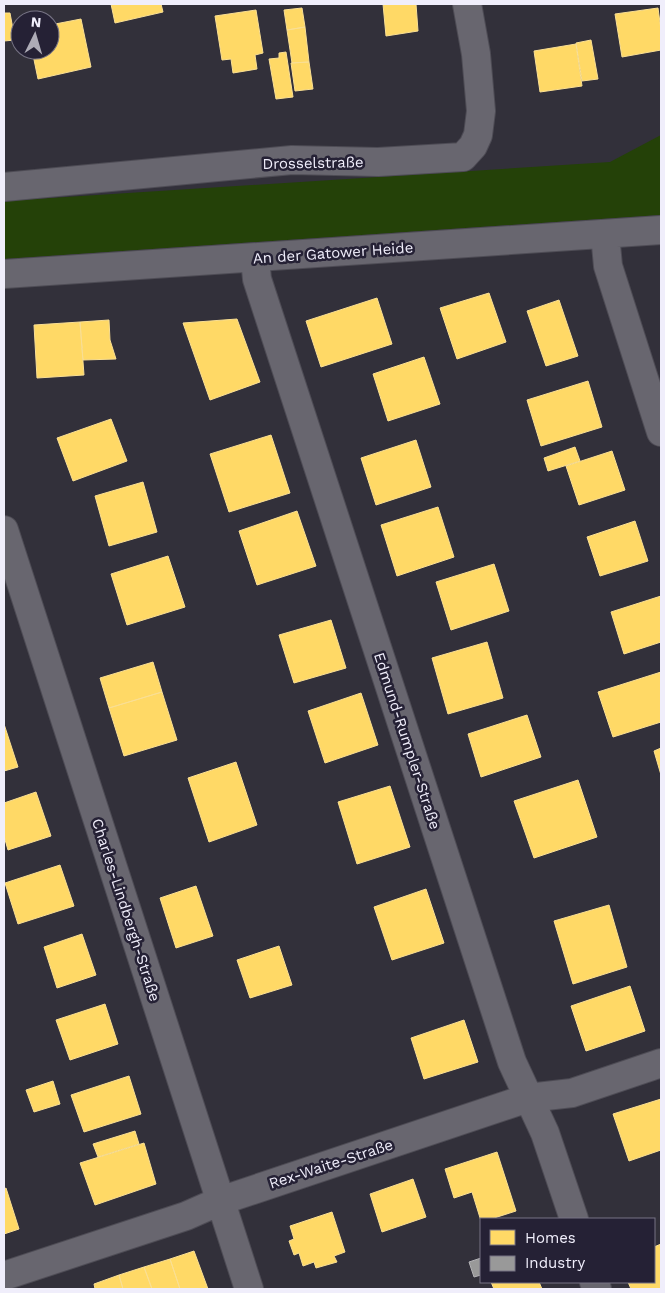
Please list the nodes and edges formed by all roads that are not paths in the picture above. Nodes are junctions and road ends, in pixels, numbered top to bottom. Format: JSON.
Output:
{"nodes":[{"id":1,"x":468,"y":4,"type":"edge"},
{"id":2,"x":4,"y":187,"type":"edge"},
{"id":3,"x":661,"y":230,"type":"edge"},
{"id":4,"x":605,"y":234,"type":"junction"},
{"id":5,"x":255,"y":258,"type":"junction"},
{"id":6,"x":4,"y":274,"type":"edge"},
{"id":7,"x":661,"y":432,"type":"edge"},
{"id":8,"x":4,"y":530,"type":"edge"},
{"id":9,"x":661,"y":1063,"type":"edge"},
{"id":10,"x":528,"y":1098,"type":"junction"},
{"id":11,"x":220,"y":1200,"type":"junction"},
{"id":12,"x":574,"y":1218,"type":"edge"},
{"id":13,"x":4,"y":1276,"type":"edge"},
{"id":14,"x":248,"y":1289,"type":"edge"}],
"edges":[{"from":1,"to":2,"type":"street","name":"Drosselstraße"},
{"from":3,"to":4,"type":"street","name":"An der Gatower Heide"},
{"from":4,"to":5,"type":"street","name":"An der Gatower Heide"},
{"from":4,"to":7,"type":"street"},
{"from":5,"to":6,"type":"street","name":"An der Gatower Heide"},
{"from":5,"to":10,"type":"street","name":"Edmund-Rumpler-Straße"},
{"from":8,"to":11,"type":"street","name":"Charles-Lindbergh-Straße"},
{"from":9,"to":10,"type":"street","name":"Rex-Waite-Straße"},
{"from":10,"to":11,"type":"street","name":"Rex-Waite-Straße"},
{"from":10,"to":12,"type":"street","name":"Edmund-Rumpler-Straße"},
{"from":11,"to":13,"type":"street","name":"Rex-Waite-Straße"},
{"from":11,"to":14,"type":"street","name":"Charles-Lindbergh-Straße"}]}
